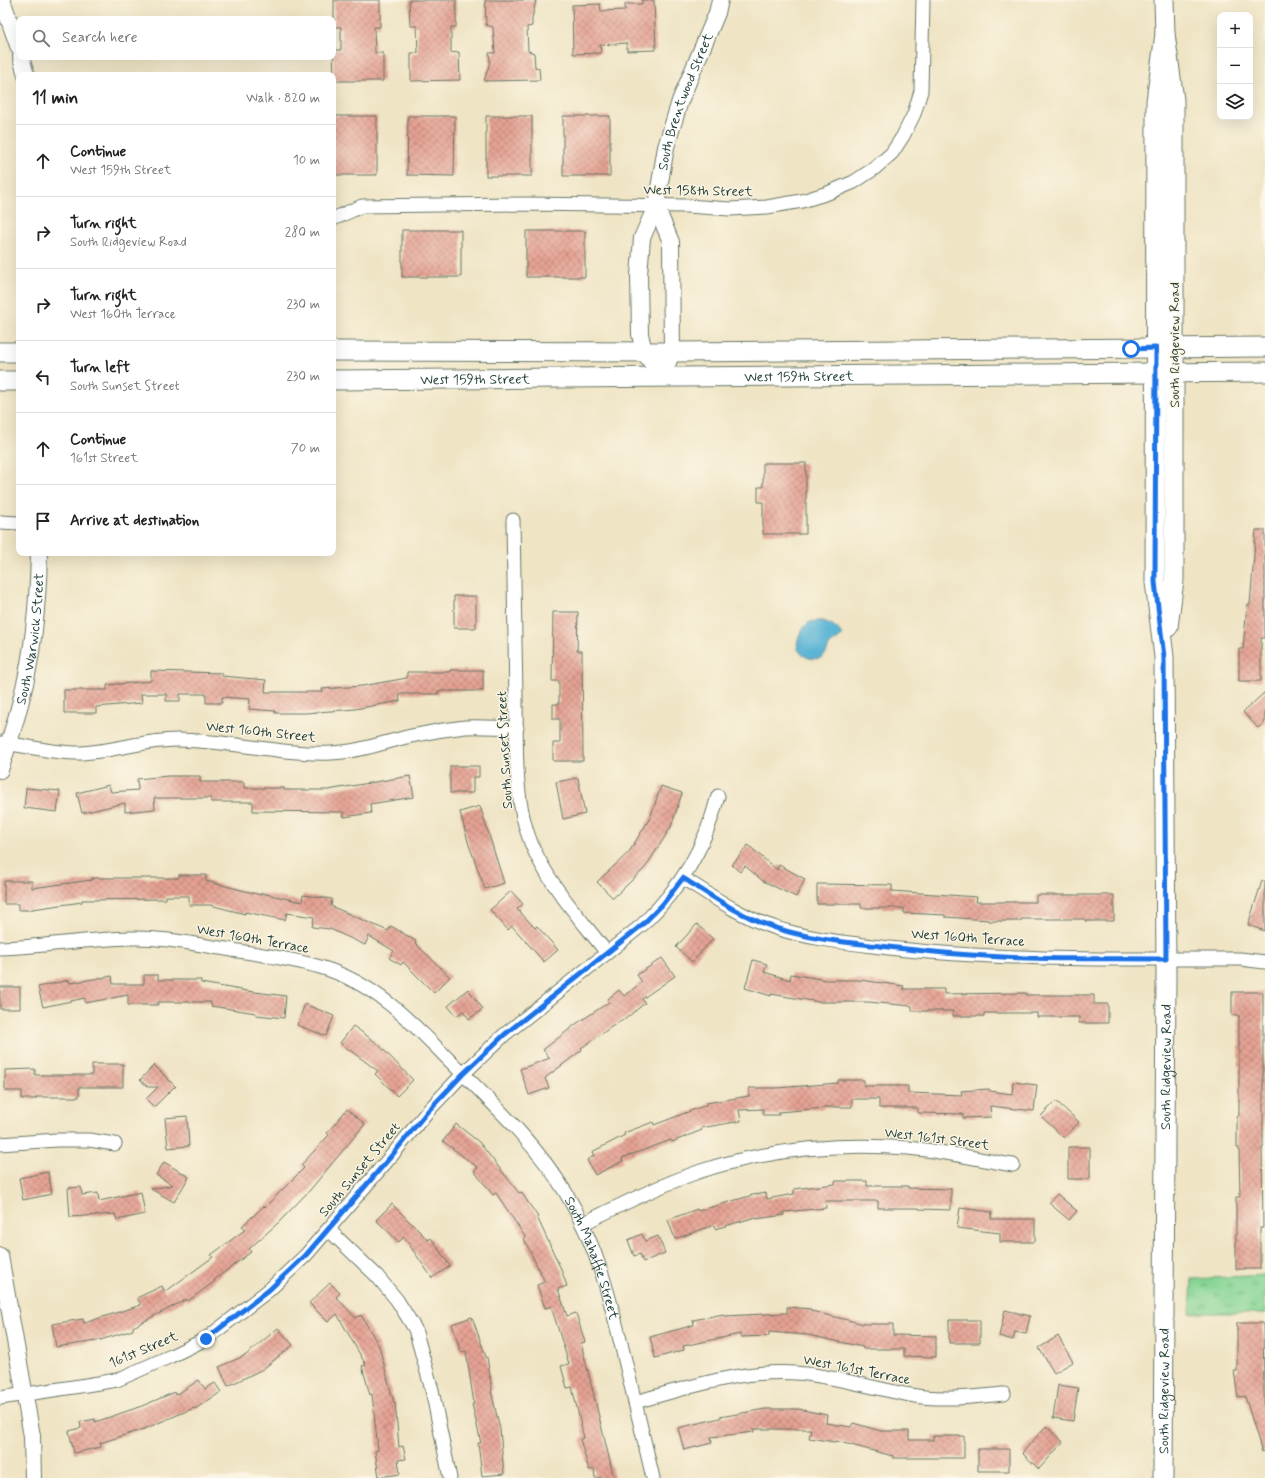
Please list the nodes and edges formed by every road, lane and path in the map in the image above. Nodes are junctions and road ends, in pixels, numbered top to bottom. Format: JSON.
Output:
{"nodes":[{"id":1,"x":2,"y":0,"type":"edge"},
{"id":2,"x":720,"y":0,"type":"edge"},
{"id":3,"x":923,"y":0,"type":"edge"},
{"id":4,"x":1164,"y":0,"type":"edge"},
{"id":5,"x":5,"y":25,"type":"edge"},
{"id":6,"x":16,"y":43,"type":"edge"},
{"id":7,"x":22,"y":60,"type":"edge"},
{"id":8,"x":25,"y":72,"type":"edge"},
{"id":9,"x":656,"y":206,"type":"junction"},
{"id":10,"x":336,"y":218,"type":"edge"},
{"id":11,"x":1265,"y":347,"type":"edge"},
{"id":12,"x":1165,"y":348,"type":"junction"},
{"id":13,"x":336,"y":351,"type":"edge"},
{"id":14,"x":0,"y":352,"type":"edge"},
{"id":15,"x":16,"y":352,"type":"edge"},
{"id":16,"x":644,"y":352,"type":"junction"},
{"id":17,"x":672,"y":352,"type":"junction"},
{"id":18,"x":1265,"y":372,"type":"edge"},
{"id":19,"x":1165,"y":373,"type":"junction"},
{"id":20,"x":662,"y":378,"type":"junction"},
{"id":21,"x":336,"y":380,"type":"edge"},
{"id":22,"x":0,"y":381,"type":"edge"},
{"id":23,"x":16,"y":381,"type":"edge"},
{"id":24,"x":513,"y":520,"type":"dead end"},
{"id":25,"x":0,"y":522,"type":"edge"},
{"id":26,"x":16,"y":523,"type":"edge"},
{"id":27,"x":39,"y":556,"type":"edge"},
{"id":28,"x":517,"y":728,"type":"junction"},
{"id":29,"x":4,"y":744,"type":"edge"},
{"id":30,"x":0,"y":770,"type":"edge"},
{"id":31,"x":718,"y":796,"type":"dead end"},
{"id":32,"x":683,"y":878,"type":"junction"},
{"id":33,"x":0,"y":948,"type":"edge"},
{"id":34,"x":607,"y":953,"type":"junction"},
{"id":35,"x":1166,"y":959,"type":"junction"},
{"id":36,"x":1265,"y":962,"type":"edge"},
{"id":37,"x":463,"y":1074,"type":"junction"},
{"id":38,"x":0,"y":1144,"type":"edge"},
{"id":39,"x":115,"y":1144,"type":"dead end"},
{"id":40,"x":1013,"y":1165,"type":"dead end"},
{"id":41,"x":582,"y":1224,"type":"junction"},
{"id":42,"x":329,"y":1230,"type":"junction"},
{"id":43,"x":0,"y":1256,"type":"edge"},
{"id":44,"x":1004,"y":1394,"type":"dead end"},
{"id":45,"x":24,"y":1395,"type":"junction"},
{"id":46,"x":0,"y":1398,"type":"edge"},
{"id":47,"x":635,"y":1402,"type":"junction"},
{"id":48,"x":33,"y":1478,"type":"edge"},
{"id":49,"x":450,"y":1478,"type":"edge"},
{"id":50,"x":653,"y":1478,"type":"edge"},
{"id":51,"x":1163,"y":1478,"type":"edge"}],
"edges":[{"from":1,"to":5,"type":"street"},
{"from":2,"to":9,"type":"street","name":"South Brentwood Street"},
{"from":3,"to":9,"type":"street","name":"West 158th Street"},
{"from":4,"to":12,"type":"main road","name":"South Ridgeview Road"},
{"from":5,"to":6,"type":"street"},
{"from":7,"to":8,"type":"street"},
{"from":9,"to":10,"type":"street","name":"West 158th Street"},
{"from":9,"to":16,"type":"street","name":"South Brentwood Street"},
{"from":9,"to":17,"type":"street"},
{"from":11,"to":12,"type":"main road","name":"West 159th Street"},
{"from":12,"to":17,"type":"main road","name":"West 159th Street"},
{"from":12,"to":19,"type":"main road","name":"South Ridgeview Road"},
{"from":13,"to":16,"type":"main road","name":"West 159th Street"},
{"from":14,"to":15,"type":"main road"},
{"from":16,"to":17,"type":"main road","name":"West 159th Street"},
{"from":16,"to":20,"type":"street"},
{"from":17,"to":20,"type":"street"},
{"from":18,"to":19,"type":"main road","name":"West 159th Street"},
{"from":19,"to":20,"type":"main road","name":"West 159th Street"},
{"from":19,"to":35,"type":"main road","name":"South Ridgeview Road"},
{"from":20,"to":21,"type":"main road","name":"West 159th Street"},
{"from":22,"to":23,"type":"main road"},
{"from":24,"to":28,"type":"street","name":"South Sunset Street"},
{"from":25,"to":26,"type":"street"},
{"from":27,"to":29,"type":"street","name":"South Warwick Street"},
{"from":28,"to":29,"type":"street","name":"West 160th Street"},
{"from":28,"to":34,"type":"street","name":"South Sunset Street"},
{"from":29,"to":30,"type":"street","name":"South Warwick Street"},
{"from":31,"to":32,"type":"street","name":"South Sunset Street"},
{"from":32,"to":34,"type":"street","name":"South Sunset Street"},
{"from":32,"to":35,"type":"street","name":"West 160th Terrace"},
{"from":33,"to":37,"type":"street","name":"West 160th Terrace"},
{"from":34,"to":37,"type":"street","name":"South Sunset Street"},
{"from":35,"to":36,"type":"street","name":"West 160th Terrace"},
{"from":35,"to":51,"type":"main road","name":"South Ridgeview Road"},
{"from":37,"to":41,"type":"street","name":"South Mahaffie Street"},
{"from":37,"to":42,"type":"street","name":"South Sunset Street"},
{"from":38,"to":39,"type":"street"},
{"from":40,"to":41,"type":"street","name":"West 161st Street"},
{"from":41,"to":47,"type":"street","name":"South Mahaffie Street"},
{"from":42,"to":45,"type":"street","name":"161st Street"},
{"from":42,"to":49,"type":"street","name":"South Sunset Street"},
{"from":43,"to":45,"type":"street"},
{"from":44,"to":47,"type":"street","name":"West 161st Terrace"},
{"from":45,"to":46,"type":"street"},
{"from":45,"to":48,"type":"street"},
{"from":47,"to":50,"type":"street","name":"South Mahaffie Street"}]}
